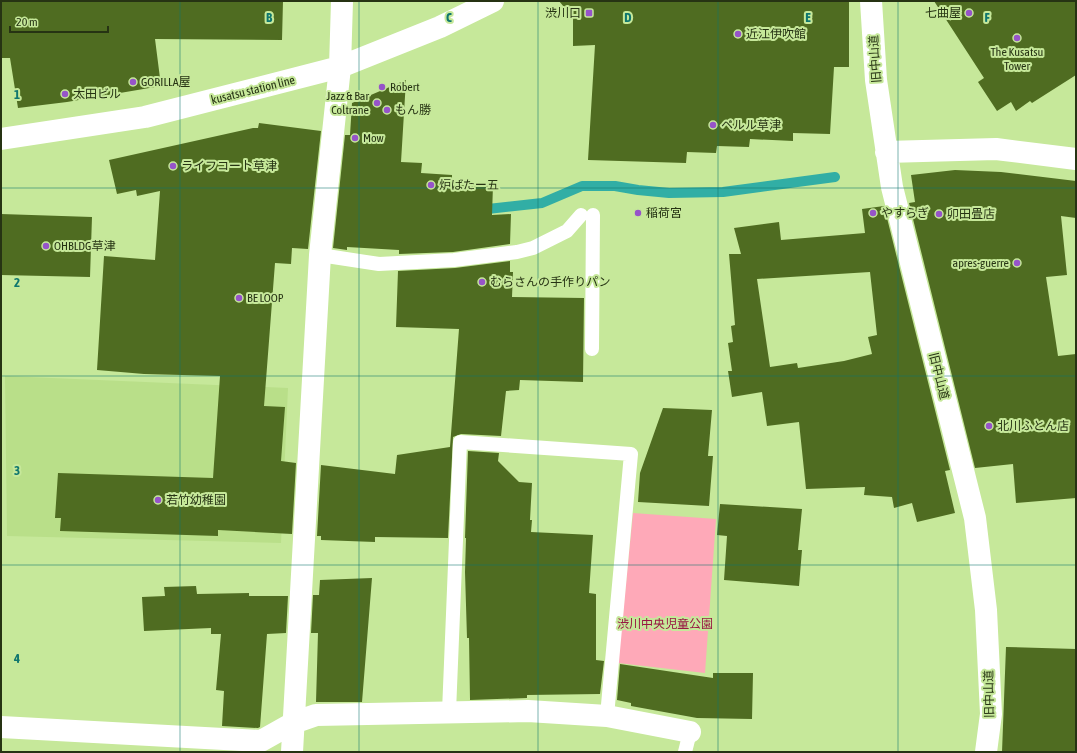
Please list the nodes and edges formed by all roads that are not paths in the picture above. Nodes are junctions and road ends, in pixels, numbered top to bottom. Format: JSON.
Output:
{"nodes":[{"id":1,"x":342,"y":1,"type":"edge"},
{"id":2,"x":493,"y":1,"type":"edge"},
{"id":3,"x":871,"y":1,"type":"edge"},
{"id":4,"x":340,"y":67,"type":"junction"},
{"id":5,"x":1,"y":139,"type":"edge"},
{"id":6,"x":886,"y":152,"type":"junction"},
{"id":7,"x":1076,"y":159,"type":"edge"},
{"id":8,"x":320,"y":255,"type":"junction"},
{"id":9,"x":592,"y":349,"type":"dead end"},
{"id":10,"x":449,"y":712,"type":"junction"},
{"id":11,"x":607,"y":716,"type":"junction"},
{"id":12,"x":294,"y":723,"type":"junction"},
{"id":13,"x":1,"y":727,"type":"edge"},
{"id":14,"x":688,"y":742,"type":"edge"},
{"id":15,"x":292,"y":752,"type":"edge"},
{"id":16,"x":986,"y":752,"type":"edge"}],
"edges":[{"from":1,"to":4,"type":"street"},
{"from":2,"to":4,"type":"street","name":"kusatsu station line"},
{"from":3,"to":6,"type":"street","name":"旧中山道"},
{"from":4,"to":5,"type":"street","name":"kusatsu station line"},
{"from":4,"to":8,"type":"street"},
{"from":6,"to":7,"type":"street"},
{"from":6,"to":16,"type":"street","name":"旧中山道"},
{"from":8,"to":9,"type":"lane"},
{"from":8,"to":12,"type":"street"},
{"from":10,"to":11,"type":"street"},
{"from":10,"to":11,"type":"lane"},
{"from":10,"to":12,"type":"street"},
{"from":11,"to":14,"type":"street"},
{"from":12,"to":13,"type":"street"},
{"from":12,"to":15,"type":"street"}]}
